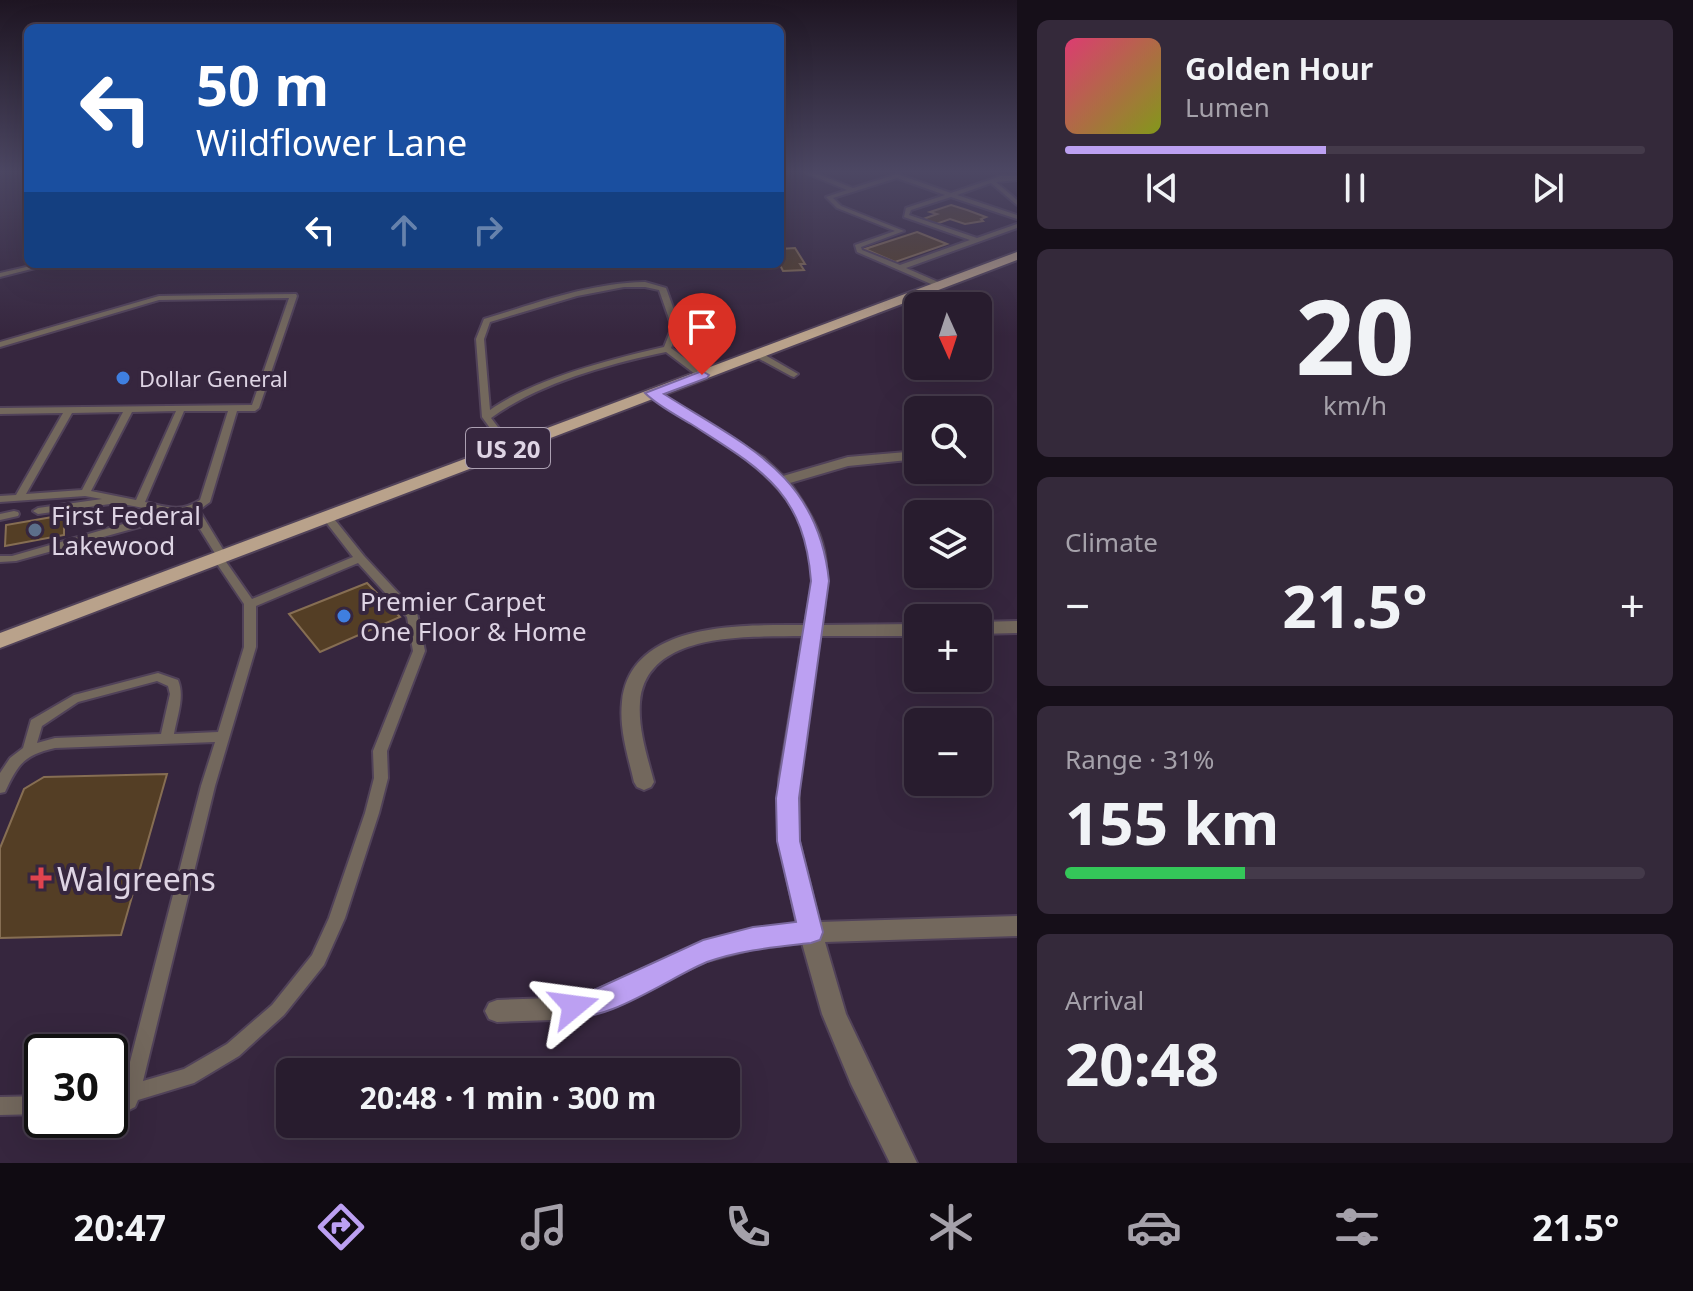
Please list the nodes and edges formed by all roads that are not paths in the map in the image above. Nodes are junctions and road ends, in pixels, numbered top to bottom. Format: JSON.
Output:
{"nodes":[{"id":1,"x":891,"y":227,"type":"edge"},
{"id":2,"x":941,"y":227,"type":"edge"},
{"id":3,"x":947,"y":227,"type":"edge"},
{"id":4,"x":1013,"y":227,"type":"edge"},
{"id":5,"x":950,"y":230,"type":"junction"},
{"id":6,"x":976,"y":240,"type":"junction"},
{"id":7,"x":1017,"y":256,"type":"edge"},
{"id":8,"x":31,"y":268,"type":"edge"},
{"id":9,"x":899,"y":268,"type":"junction"},
{"id":10,"x":0,"y":275,"type":"edge"},
{"id":11,"x":941,"y":285,"type":"junction"},
{"id":12,"x":0,"y":345,"type":"edge"},
{"id":13,"x":667,"y":349,"type":"junction"},
{"id":14,"x":757,"y":354,"type":"junction"},
{"id":15,"x":794,"y":374,"type":"dead end"},
{"id":16,"x":702,"y":375,"type":"junction"},
{"id":17,"x":653,"y":393,"type":"junction"},
{"id":18,"x":233,"y":408,"type":"junction"},
{"id":19,"x":129,"y":409,"type":"junction"},
{"id":20,"x":181,"y":409,"type":"junction"},
{"id":21,"x":69,"y":410,"type":"junction"},
{"id":22,"x":4,"y":411,"type":"edge"},
{"id":23,"x":486,"y":417,"type":"junction"},
{"id":24,"x":0,"y":423,"type":"edge"},
{"id":25,"x":509,"y":448,"type":"junction"},
{"id":26,"x":904,"y":456,"type":"edge"},
{"id":27,"x":781,"y":482,"type":"junction"},
{"id":28,"x":85,"y":493,"type":"junction"},
{"id":29,"x":20,"y":496,"type":"junction"},
{"id":30,"x":0,"y":499,"type":"edge"},
{"id":31,"x":125,"y":500,"type":"junction"},
{"id":32,"x":140,"y":502,"type":"junction"},
{"id":33,"x":193,"y":509,"type":"junction"},
{"id":34,"x":38,"y":511,"type":"dead end"},
{"id":35,"x":178,"y":512,"type":"junction"},
{"id":36,"x":14,"y":514,"type":"dead end"},
{"id":37,"x":0,"y":517,"type":"edge"},
{"id":38,"x":327,"y":517,"type":"junction"},
{"id":39,"x":220,"y":557,"type":"junction"},
{"id":40,"x":360,"y":558,"type":"junction"},
{"id":41,"x":0,"y":559,"type":"edge"},
{"id":42,"x":250,"y":604,"type":"junction"},
{"id":43,"x":1017,"y":627,"type":"edge"},
{"id":44,"x":992,"y":628,"type":"edge"},
{"id":45,"x":904,"y":630,"type":"edge"},
{"id":46,"x":813,"y":632,"type":"junction"},
{"id":47,"x":0,"y":641,"type":"edge"},
{"id":48,"x":223,"y":737,"type":"junction"},
{"id":49,"x":166,"y":739,"type":"junction"},
{"id":50,"x":29,"y":748,"type":"junction"},
{"id":51,"x":644,"y":782,"type":"dead end"},
{"id":52,"x":0,"y":788,"type":"edge"},
{"id":53,"x":1017,"y":926,"type":"edge"},
{"id":54,"x":811,"y":932,"type":"junction"},
{"id":55,"x":497,"y":1011,"type":"dead end"},
{"id":56,"x":131,"y":1093,"type":"junction"},
{"id":57,"x":128,"y":1101,"type":"edge"},
{"id":58,"x":24,"y":1105,"type":"edge"},
{"id":59,"x":0,"y":1106,"type":"edge"},
{"id":60,"x":904,"y":1163,"type":"edge"}],
"edges":[{"from":1,"to":9,"type":"lane"},
{"from":2,"to":5,"type":"lane"},
{"from":3,"to":5,"type":"lane"},
{"from":4,"to":6,"type":"lane"},
{"from":5,"to":6,"type":"lane"},
{"from":6,"to":9,"type":"lane"},
{"from":7,"to":11,"type":"main road","number":"US 20"},
{"from":8,"to":10,"type":"lane"},
{"from":9,"to":11,"type":"lane"},
{"from":11,"to":14,"type":"main road","number":"US 20"},
{"from":12,"to":18,"type":"lane"},
{"from":13,"to":16,"type":"lane"},
{"from":13,"to":23,"type":"lane"},
{"from":13,"to":23,"type":"lane"},
{"from":14,"to":15,"type":"lane"},
{"from":14,"to":16,"type":"main road","number":"US 20"},
{"from":16,"to":17,"type":"main road","number":"US 20"},
{"from":17,"to":25,"type":"main road","number":"US 20"},
{"from":17,"to":27,"type":"street"},
{"from":18,"to":20,"type":"lane"},
{"from":18,"to":33,"type":"lane"},
{"from":19,"to":20,"type":"lane"},
{"from":19,"to":21,"type":"lane"},
{"from":19,"to":28,"type":"lane"},
{"from":20,"to":32,"type":"lane"},
{"from":21,"to":22,"type":"lane"},
{"from":21,"to":29,"type":"lane"},
{"from":22,"to":24,"type":"lane"},
{"from":23,"to":25,"type":"lane"},
{"from":25,"to":38,"type":"main road","number":"US 20"},
{"from":26,"to":27,"type":"street"},
{"from":27,"to":46,"type":"street"},
{"from":28,"to":29,"type":"lane"},
{"from":28,"to":31,"type":"lane"},
{"from":29,"to":30,"type":"lane"},
{"from":31,"to":32,"type":"lane"},
{"from":31,"to":34,"type":"lane"},
{"from":32,"to":35,"type":"lane"},
{"from":33,"to":35,"type":"lane"},
{"from":33,"to":39,"type":"lane"},
{"from":35,"to":41,"type":"lane"},
{"from":36,"to":37,"type":"lane"},
{"from":38,"to":39,"type":"main road","number":"US 20"},
{"from":38,"to":40,"type":"lane"},
{"from":39,"to":42,"type":"lane"},
{"from":39,"to":47,"type":"main road","number":"US 20"},
{"from":40,"to":42,"type":"lane"},
{"from":40,"to":56,"type":"lane"},
{"from":42,"to":48,"type":"lane"},
{"from":43,"to":44,"type":"street"},
{"from":45,"to":46,"type":"street"},
{"from":46,"to":51,"type":"street"},
{"from":46,"to":54,"type":"street"},
{"from":48,"to":49,"type":"lane"},
{"from":48,"to":56,"type":"lane"},
{"from":49,"to":50,"type":"lane"},
{"from":49,"to":50,"type":"lane"},
{"from":50,"to":52,"type":"lane"},
{"from":53,"to":54,"type":"street"},
{"from":54,"to":55,"type":"street"},
{"from":54,"to":60,"type":"street"},
{"from":56,"to":57,"type":"lane"},
{"from":58,"to":59,"type":"lane"}]}
